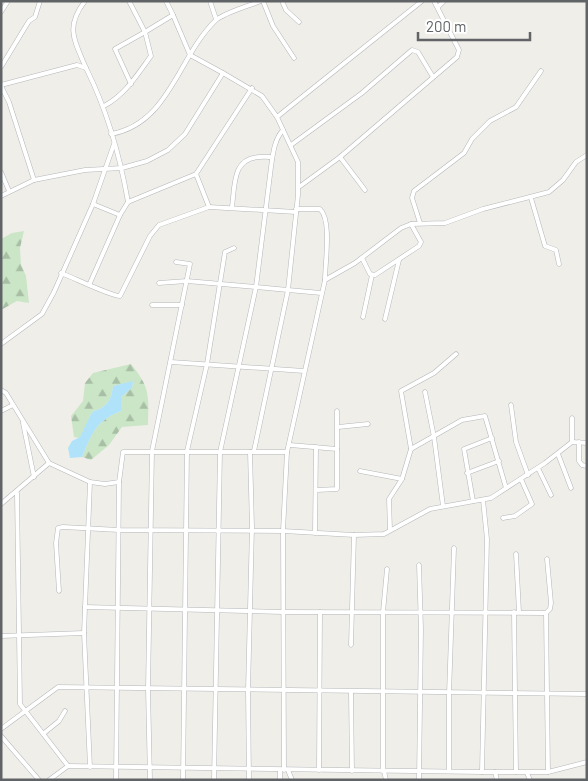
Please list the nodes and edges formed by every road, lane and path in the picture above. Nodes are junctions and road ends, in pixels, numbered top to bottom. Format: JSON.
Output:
{"nodes":[{"id":1,"x":8,"y":1,"type":"edge"},
{"id":2,"x":40,"y":1,"type":"edge"},
{"id":3,"x":85,"y":1,"type":"edge"},
{"id":4,"x":129,"y":1,"type":"edge"},
{"id":5,"x":166,"y":1,"type":"edge"},
{"id":6,"x":210,"y":1,"type":"edge"},
{"id":7,"x":247,"y":1,"type":"edge"},
{"id":8,"x":262,"y":1,"type":"edge"},
{"id":9,"x":282,"y":1,"type":"edge"},
{"id":10,"x":422,"y":1,"type":"edge"},
{"id":11,"x":434,"y":1,"type":"edge"},
{"id":12,"x":444,"y":1,"type":"edge"},
{"id":13,"x":249,"y":6,"type":"junction"},
{"id":14,"x":438,"y":7,"type":"junction"},
{"id":15,"x":1,"y":12,"type":"edge"},
{"id":16,"x":173,"y":15,"type":"junction"},
{"id":17,"x":216,"y":19,"type":"junction"},
{"id":18,"x":299,"y":22,"type":"dead end"},
{"id":19,"x":144,"y":32,"type":"junction"},
{"id":20,"x":190,"y":55,"type":"junction"},
{"id":21,"x":294,"y":58,"type":"dead end"},
{"id":22,"x":1,"y":67,"type":"edge"},
{"id":23,"x":86,"y":68,"type":"junction"},
{"id":24,"x":541,"y":71,"type":"dead end"},
{"id":25,"x":223,"y":73,"type":"junction"},
{"id":26,"x":434,"y":77,"type":"junction"},
{"id":27,"x":131,"y":84,"type":"junction"},
{"id":28,"x":1,"y":85,"type":"edge"},
{"id":29,"x":252,"y":88,"type":"junction"},
{"id":30,"x":104,"y":106,"type":"junction"},
{"id":31,"x":276,"y":117,"type":"junction"},
{"id":32,"x":283,"y":130,"type":"junction"},
{"id":33,"x":111,"y":134,"type":"junction"},
{"id":34,"x":114,"y":144,"type":"junction"},
{"id":35,"x":291,"y":145,"type":"junction"},
{"id":36,"x":587,"y":155,"type":"edge"},
{"id":37,"x":340,"y":157,"type":"junction"},
{"id":38,"x":272,"y":158,"type":"junction"},
{"id":39,"x":122,"y":168,"type":"junction"},
{"id":40,"x":104,"y":169,"type":"junction"},
{"id":41,"x":1,"y":172,"type":"edge"},
{"id":42,"x":196,"y":174,"type":"junction"},
{"id":43,"x":34,"y":180,"type":"junction"},
{"id":44,"x":299,"y":187,"type":"junction"},
{"id":45,"x":364,"y":190,"type":"dead end"},
{"id":46,"x":10,"y":191,"type":"junction"},
{"id":47,"x":1,"y":196,"type":"edge"},
{"id":48,"x":531,"y":198,"type":"junction"},
{"id":49,"x":128,"y":202,"type":"junction"},
{"id":50,"x":93,"y":204,"type":"junction"},
{"id":51,"x":209,"y":207,"type":"junction"},
{"id":52,"x":232,"y":208,"type":"junction"},
{"id":53,"x":296,"y":210,"type":"junction"},
{"id":54,"x":264,"y":211,"type":"junction"},
{"id":55,"x":120,"y":215,"type":"junction"},
{"id":56,"x":420,"y":223,"type":"junction"},
{"id":57,"x":411,"y":224,"type":"junction"},
{"id":58,"x":234,"y":248,"type":"dead end"},
{"id":59,"x":362,"y":258,"type":"junction"},
{"id":60,"x":399,"y":260,"type":"junction"},
{"id":61,"x":176,"y":262,"type":"dead end"},
{"id":62,"x":559,"y":264,"type":"dead end"},
{"id":63,"x":61,"y":273,"type":"junction"},
{"id":64,"x":372,"y":275,"type":"junction"},
{"id":65,"x":324,"y":280,"type":"junction"},
{"id":66,"x":187,"y":281,"type":"junction"},
{"id":67,"x":90,"y":283,"type":"junction"},
{"id":68,"x":159,"y":283,"type":"dead end"},
{"id":69,"x":220,"y":286,"type":"junction"},
{"id":70,"x":256,"y":287,"type":"junction"},
{"id":71,"x":288,"y":290,"type":"junction"},
{"id":72,"x":321,"y":293,"type":"junction"},
{"id":73,"x":152,"y":305,"type":"dead end"},
{"id":74,"x":182,"y":305,"type":"junction"},
{"id":75,"x":363,"y":317,"type":"dead end"},
{"id":76,"x":386,"y":319,"type":"dead end"},
{"id":77,"x":1,"y":344,"type":"edge"},
{"id":78,"x":456,"y":354,"type":"dead end"},
{"id":79,"x":171,"y":362,"type":"junction"},
{"id":80,"x":207,"y":364,"type":"junction"},
{"id":81,"x":238,"y":366,"type":"junction"},
{"id":82,"x":272,"y":368,"type":"junction"},
{"id":83,"x":304,"y":371,"type":"junction"},
{"id":84,"x":1,"y":390,"type":"edge"},
{"id":85,"x":425,"y":392,"type":"dead end"},
{"id":86,"x":13,"y":405,"type":"junction"},
{"id":87,"x":511,"y":405,"type":"dead end"},
{"id":88,"x":1,"y":410,"type":"edge"},
{"id":89,"x":337,"y":411,"type":"dead end"},
{"id":90,"x":572,"y":418,"type":"dead end"},
{"id":91,"x":22,"y":420,"type":"junction"},
{"id":92,"x":368,"y":424,"type":"dead end"},
{"id":93,"x":338,"y":427,"type":"junction"},
{"id":94,"x":434,"y":437,"type":"junction"},
{"id":95,"x":492,"y":438,"type":"junction"},
{"id":96,"x":572,"y":442,"type":"junction"},
{"id":97,"x":579,"y":442,"type":"junction"},
{"id":98,"x":587,"y":443,"type":"edge"},
{"id":99,"x":290,"y":446,"type":"junction"},
{"id":100,"x":316,"y":447,"type":"junction"},
{"id":101,"x":337,"y":448,"type":"junction"},
{"id":102,"x":411,"y":449,"type":"junction"},
{"id":103,"x":152,"y":451,"type":"junction"},
{"id":104,"x":187,"y":451,"type":"junction"},
{"id":105,"x":220,"y":452,"type":"junction"},
{"id":106,"x":252,"y":452,"type":"junction"},
{"id":107,"x":287,"y":452,"type":"junction"},
{"id":108,"x":558,"y":454,"type":"junction"},
{"id":109,"x":498,"y":461,"type":"junction"},
{"id":110,"x":49,"y":463,"type":"junction"},
{"id":111,"x":587,"y":466,"type":"edge"},
{"id":112,"x":538,"y":468,"type":"junction"},
{"id":113,"x":360,"y":471,"type":"dead end"},
{"id":114,"x":467,"y":473,"type":"junction"},
{"id":115,"x":528,"y":475,"type":"junction"},
{"id":116,"x":34,"y":477,"type":"junction"},
{"id":117,"x":402,"y":479,"type":"junction"},
{"id":118,"x":520,"y":479,"type":"junction"},
{"id":119,"x":90,"y":482,"type":"junction"},
{"id":120,"x":119,"y":482,"type":"junction"},
{"id":121,"x":506,"y":488,"type":"junction"},
{"id":122,"x":571,"y":488,"type":"dead end"},
{"id":123,"x":317,"y":490,"type":"junction"},
{"id":124,"x":17,"y":493,"type":"junction"},
{"id":125,"x":550,"y":495,"type":"dead end"},
{"id":126,"x":483,"y":500,"type":"junction"},
{"id":127,"x":473,"y":501,"type":"junction"},
{"id":128,"x":1,"y":504,"type":"edge"},
{"id":129,"x":443,"y":506,"type":"junction"},
{"id":130,"x":503,"y":518,"type":"dead end"},
{"id":131,"x":87,"y":529,"type":"junction"},
{"id":132,"x":119,"y":530,"type":"junction"},
{"id":133,"x":152,"y":530,"type":"junction"},
{"id":134,"x":220,"y":530,"type":"junction"},
{"id":135,"x":390,"y":530,"type":"junction"},
{"id":136,"x":186,"y":531,"type":"junction"},
{"id":137,"x":283,"y":531,"type":"junction"},
{"id":138,"x":252,"y":532,"type":"junction"},
{"id":139,"x":316,"y":533,"type":"junction"},
{"id":140,"x":354,"y":536,"type":"junction"},
{"id":141,"x":454,"y":548,"type":"dead end"},
{"id":142,"x":516,"y":554,"type":"dead end"},
{"id":143,"x":547,"y":559,"type":"dead end"},
{"id":144,"x":419,"y":565,"type":"dead end"},
{"id":145,"x":387,"y":569,"type":"dead end"},
{"id":146,"x":59,"y":591,"type":"dead end"},
{"id":147,"x":85,"y":607,"type":"junction"},
{"id":148,"x":116,"y":608,"type":"junction"},
{"id":149,"x":151,"y":609,"type":"junction"},
{"id":150,"x":185,"y":610,"type":"junction"},
{"id":151,"x":217,"y":611,"type":"junction"},
{"id":152,"x":249,"y":611,"type":"junction"},
{"id":153,"x":283,"y":612,"type":"junction"},
{"id":154,"x":320,"y":612,"type":"junction"},
{"id":155,"x":353,"y":612,"type":"junction"},
{"id":156,"x":384,"y":612,"type":"junction"},
{"id":157,"x":421,"y":612,"type":"junction"},
{"id":158,"x":452,"y":612,"type":"junction"},
{"id":159,"x":485,"y":612,"type":"junction"},
{"id":160,"x":517,"y":612,"type":"junction"},
{"id":161,"x":546,"y":612,"type":"junction"},
{"id":162,"x":84,"y":633,"type":"junction"},
{"id":163,"x":20,"y":635,"type":"junction"},
{"id":164,"x":1,"y":636,"type":"edge"},
{"id":165,"x":351,"y":645,"type":"dead end"},
{"id":166,"x":86,"y":688,"type":"junction"},
{"id":167,"x":117,"y":690,"type":"junction"},
{"id":168,"x":148,"y":690,"type":"junction"},
{"id":169,"x":184,"y":690,"type":"junction"},
{"id":170,"x":215,"y":690,"type":"junction"},
{"id":171,"x":248,"y":690,"type":"junction"},
{"id":172,"x":284,"y":691,"type":"junction"},
{"id":173,"x":319,"y":692,"type":"junction"},
{"id":174,"x":352,"y":692,"type":"junction"},
{"id":175,"x":384,"y":693,"type":"junction"},
{"id":176,"x":420,"y":693,"type":"junction"},
{"id":177,"x":449,"y":694,"type":"junction"},
{"id":178,"x":482,"y":694,"type":"junction"},
{"id":179,"x":514,"y":694,"type":"junction"},
{"id":180,"x":547,"y":694,"type":"junction"},
{"id":181,"x":587,"y":694,"type":"edge"},
{"id":182,"x":24,"y":711,"type":"junction"},
{"id":183,"x":65,"y":711,"type":"dead end"},
{"id":184,"x":1,"y":729,"type":"edge"},
{"id":185,"x":43,"y":734,"type":"junction"},
{"id":186,"x":1,"y":736,"type":"edge"},
{"id":187,"x":587,"y":762,"type":"edge"},
{"id":188,"x":68,"y":766,"type":"junction"},
{"id":189,"x":90,"y":767,"type":"junction"},
{"id":190,"x":116,"y":768,"type":"junction"},
{"id":191,"x":149,"y":768,"type":"junction"},
{"id":192,"x":214,"y":768,"type":"junction"},
{"id":193,"x":182,"y":769,"type":"junction"},
{"id":194,"x":249,"y":769,"type":"junction"},
{"id":195,"x":284,"y":770,"type":"junction"},
{"id":196,"x":319,"y":770,"type":"junction"},
{"id":197,"x":352,"y":771,"type":"junction"},
{"id":198,"x":384,"y":771,"type":"junction"},
{"id":199,"x":419,"y":771,"type":"junction"},
{"id":200,"x":449,"y":771,"type":"junction"},
{"id":201,"x":482,"y":772,"type":"junction"},
{"id":202,"x":495,"y":772,"type":"junction"},
{"id":203,"x":516,"y":772,"type":"junction"},
{"id":204,"x":527,"y":772,"type":"junction"},
{"id":205,"x":548,"y":772,"type":"junction"},
{"id":206,"x":39,"y":780,"type":"edge"},
{"id":207,"x":49,"y":780,"type":"edge"},
{"id":208,"x":116,"y":780,"type":"edge"},
{"id":209,"x":150,"y":780,"type":"edge"},
{"id":210,"x":183,"y":780,"type":"edge"},
{"id":211,"x":214,"y":780,"type":"edge"},
{"id":212,"x":248,"y":780,"type":"edge"},
{"id":213,"x":280,"y":780,"type":"edge"},
{"id":214,"x":292,"y":780,"type":"edge"},
{"id":215,"x":386,"y":780,"type":"edge"},
{"id":216,"x":419,"y":780,"type":"edge"},
{"id":217,"x":497,"y":780,"type":"edge"},
{"id":218,"x":530,"y":780,"type":"edge"}],
"edges":[{"from":1,"to":15,"type":"street"},
{"from":2,"to":22,"type":"street"},
{"from":3,"to":23,"type":"street"},
{"from":4,"to":19,"type":"street"},
{"from":5,"to":16,"type":"street"},
{"from":6,"to":17,"type":"street"},
{"from":7,"to":13,"type":"street"},
{"from":8,"to":13,"type":"street"},
{"from":8,"to":21,"type":"street"},
{"from":9,"to":18,"type":"street"},
{"from":10,"to":31,"type":"street"},
{"from":11,"to":14,"type":"street"},
{"from":12,"to":14,"type":"street"},
{"from":13,"to":17,"type":"street"},
{"from":14,"to":26,"type":"street"},
{"from":16,"to":19,"type":"street"},
{"from":16,"to":20,"type":"street"},
{"from":17,"to":20,"type":"street"},
{"from":19,"to":27,"type":"street"},
{"from":19,"to":27,"type":"street"},
{"from":20,"to":25,"type":"street"},
{"from":20,"to":33,"type":"street"},
{"from":23,"to":28,"type":"street"},
{"from":23,"to":30,"type":"street"},
{"from":24,"to":56,"type":"street"},
{"from":25,"to":29,"type":"street"},
{"from":25,"to":39,"type":"street"},
{"from":26,"to":35,"type":"street"},
{"from":26,"to":37,"type":"street"},
{"from":27,"to":30,"type":"street"},
{"from":28,"to":43,"type":"street"},
{"from":29,"to":31,"type":"street"},
{"from":29,"to":42,"type":"street"},
{"from":30,"to":33,"type":"street"},
{"from":31,"to":32,"type":"street"},
{"from":32,"to":35,"type":"street"},
{"from":32,"to":38,"type":"street"},
{"from":33,"to":34,"type":"street"},
{"from":34,"to":39,"type":"street"},
{"from":34,"to":40,"type":"street"},
{"from":35,"to":44,"type":"street"},
{"from":36,"to":48,"type":"street"},
{"from":37,"to":44,"type":"street"},
{"from":37,"to":45,"type":"street"},
{"from":38,"to":52,"type":"street"},
{"from":38,"to":54,"type":"street"},
{"from":39,"to":40,"type":"street"},
{"from":39,"to":49,"type":"street"},
{"from":40,"to":43,"type":"street"},
{"from":40,"to":50,"type":"street"},
{"from":41,"to":46,"type":"street"},
{"from":42,"to":49,"type":"street"},
{"from":42,"to":51,"type":"street"},
{"from":43,"to":46,"type":"street"},
{"from":44,"to":53,"type":"street"},
{"from":46,"to":47,"type":"street"},
{"from":48,"to":56,"type":"street"},
{"from":48,"to":62,"type":"street"},
{"from":49,"to":55,"type":"street"},
{"from":50,"to":55,"type":"street"},
{"from":50,"to":63,"type":"street"},
{"from":51,"to":52,"type":"street"},
{"from":51,"to":67,"type":"street"},
{"from":52,"to":54,"type":"street"},
{"from":53,"to":54,"type":"street"},
{"from":53,"to":65,"type":"street"},
{"from":53,"to":71,"type":"street"},
{"from":54,"to":70,"type":"street"},
{"from":55,"to":67,"type":"street"},
{"from":56,"to":57,"type":"street"},
{"from":57,"to":59,"type":"street"},
{"from":57,"to":60,"type":"street"},
{"from":58,"to":69,"type":"street"},
{"from":59,"to":64,"type":"street"},
{"from":59,"to":65,"type":"street"},
{"from":60,"to":64,"type":"street"},
{"from":60,"to":76,"type":"street"},
{"from":61,"to":66,"type":"street"},
{"from":63,"to":67,"type":"street"},
{"from":63,"to":77,"type":"street"},
{"from":64,"to":75,"type":"street"},
{"from":65,"to":72,"type":"street"},
{"from":66,"to":68,"type":"street"},
{"from":66,"to":69,"type":"street"},
{"from":66,"to":74,"type":"street"},
{"from":69,"to":70,"type":"street"},
{"from":69,"to":80,"type":"street"},
{"from":70,"to":71,"type":"street"},
{"from":70,"to":81,"type":"street"},
{"from":71,"to":72,"type":"street"},
{"from":71,"to":82,"type":"street"},
{"from":72,"to":83,"type":"street"},
{"from":73,"to":74,"type":"street"},
{"from":74,"to":79,"type":"street"},
{"from":78,"to":102,"type":"street"},
{"from":79,"to":80,"type":"street"},
{"from":79,"to":103,"type":"street"},
{"from":80,"to":81,"type":"street"},
{"from":80,"to":104,"type":"street"},
{"from":81,"to":82,"type":"street"},
{"from":81,"to":105,"type":"street"},
{"from":82,"to":83,"type":"street"},
{"from":82,"to":106,"type":"street"},
{"from":83,"to":99,"type":"street"},
{"from":84,"to":86,"type":"street"},
{"from":85,"to":94,"type":"street"},
{"from":86,"to":88,"type":"street"},
{"from":86,"to":91,"type":"street"},
{"from":87,"to":115,"type":"street"},
{"from":89,"to":93,"type":"street"},
{"from":90,"to":96,"type":"street"},
{"from":91,"to":110,"type":"street"},
{"from":91,"to":116,"type":"street"},
{"from":92,"to":93,"type":"street"},
{"from":93,"to":101,"type":"street"},
{"from":94,"to":95,"type":"street"},
{"from":94,"to":102,"type":"street"},
{"from":94,"to":129,"type":"street"},
{"from":95,"to":109,"type":"street"},
{"from":95,"to":114,"type":"street"},
{"from":96,"to":97,"type":"street"},
{"from":96,"to":108,"type":"street"},
{"from":97,"to":98,"type":"street"},
{"from":97,"to":111,"type":"street"},
{"from":99,"to":100,"type":"street"},
{"from":99,"to":107,"type":"street"},
{"from":100,"to":101,"type":"street"},
{"from":100,"to":123,"type":"street"},
{"from":101,"to":123,"type":"street"},
{"from":102,"to":117,"type":"street"},
{"from":103,"to":104,"type":"street"},
{"from":103,"to":120,"type":"street"},
{"from":103,"to":133,"type":"street"},
{"from":104,"to":105,"type":"street"},
{"from":104,"to":136,"type":"street"},
{"from":105,"to":106,"type":"street"},
{"from":105,"to":134,"type":"street"},
{"from":106,"to":107,"type":"street"},
{"from":106,"to":138,"type":"street"},
{"from":107,"to":137,"type":"street"},
{"from":108,"to":112,"type":"street"},
{"from":108,"to":122,"type":"street"},
{"from":109,"to":114,"type":"street"},
{"from":109,"to":121,"type":"street"},
{"from":110,"to":116,"type":"street"},
{"from":110,"to":119,"type":"street"},
{"from":112,"to":115,"type":"street"},
{"from":112,"to":125,"type":"street"},
{"from":113,"to":117,"type":"street"},
{"from":114,"to":127,"type":"street"},
{"from":115,"to":118,"type":"street"},
{"from":116,"to":124,"type":"street"},
{"from":117,"to":135,"type":"street"},
{"from":118,"to":121,"type":"street"},
{"from":118,"to":130,"type":"street"},
{"from":119,"to":120,"type":"street"},
{"from":119,"to":131,"type":"street"},
{"from":120,"to":132,"type":"street"},
{"from":121,"to":126,"type":"street"},
{"from":123,"to":139,"type":"street"},
{"from":124,"to":128,"type":"street"},
{"from":124,"to":163,"type":"street"},
{"from":126,"to":127,"type":"street"},
{"from":126,"to":159,"type":"street"},
{"from":127,"to":129,"type":"street"},
{"from":129,"to":135,"type":"street"},
{"from":131,"to":132,"type":"street"},
{"from":131,"to":146,"type":"street"},
{"from":131,"to":147,"type":"street"},
{"from":132,"to":133,"type":"street"},
{"from":132,"to":148,"type":"street"},
{"from":133,"to":136,"type":"street"},
{"from":133,"to":149,"type":"street"},
{"from":134,"to":136,"type":"street"},
{"from":134,"to":138,"type":"street"},
{"from":134,"to":151,"type":"street"},
{"from":135,"to":140,"type":"street"},
{"from":136,"to":150,"type":"street"},
{"from":137,"to":138,"type":"street"},
{"from":137,"to":139,"type":"street"},
{"from":137,"to":153,"type":"street"},
{"from":138,"to":152,"type":"street"},
{"from":139,"to":140,"type":"street"},
{"from":140,"to":155,"type":"street"},
{"from":141,"to":158,"type":"street"},
{"from":142,"to":160,"type":"street"},
{"from":143,"to":161,"type":"street"},
{"from":144,"to":157,"type":"street"},
{"from":145,"to":156,"type":"street"},
{"from":147,"to":148,"type":"street"},
{"from":147,"to":162,"type":"street"},
{"from":148,"to":149,"type":"street"},
{"from":148,"to":167,"type":"street"},
{"from":149,"to":150,"type":"street"},
{"from":149,"to":168,"type":"street"},
{"from":150,"to":151,"type":"street"},
{"from":150,"to":169,"type":"street"},
{"from":151,"to":152,"type":"street"},
{"from":151,"to":170,"type":"street"},
{"from":152,"to":153,"type":"street"},
{"from":152,"to":171,"type":"street"},
{"from":153,"to":154,"type":"street"},
{"from":153,"to":172,"type":"street"},
{"from":154,"to":155,"type":"street"},
{"from":154,"to":173,"type":"street"},
{"from":155,"to":156,"type":"street"},
{"from":155,"to":165,"type":"street"},
{"from":156,"to":157,"type":"street"},
{"from":156,"to":175,"type":"street"},
{"from":157,"to":158,"type":"street"},
{"from":157,"to":176,"type":"street"},
{"from":158,"to":159,"type":"street"},
{"from":158,"to":177,"type":"street"},
{"from":159,"to":160,"type":"street"},
{"from":159,"to":178,"type":"street"},
{"from":160,"to":161,"type":"street"},
{"from":160,"to":179,"type":"street"},
{"from":161,"to":180,"type":"street"},
{"from":162,"to":163,"type":"street"},
{"from":162,"to":166,"type":"street"},
{"from":163,"to":164,"type":"street"},
{"from":163,"to":182,"type":"street"},
{"from":166,"to":167,"type":"street"},
{"from":166,"to":182,"type":"street"},
{"from":166,"to":189,"type":"street"},
{"from":167,"to":168,"type":"street"},
{"from":167,"to":190,"type":"street"},
{"from":168,"to":169,"type":"street"},
{"from":168,"to":191,"type":"street"},
{"from":169,"to":170,"type":"street"},
{"from":169,"to":193,"type":"street"},
{"from":170,"to":171,"type":"street"},
{"from":170,"to":192,"type":"street"},
{"from":171,"to":172,"type":"street"},
{"from":171,"to":194,"type":"street"},
{"from":172,"to":173,"type":"street"},
{"from":172,"to":195,"type":"street"},
{"from":173,"to":174,"type":"street"},
{"from":173,"to":196,"type":"street"},
{"from":174,"to":175,"type":"street"},
{"from":174,"to":197,"type":"street"},
{"from":175,"to":176,"type":"street"},
{"from":175,"to":198,"type":"street"},
{"from":176,"to":177,"type":"street"},
{"from":176,"to":199,"type":"street"},
{"from":177,"to":178,"type":"street"},
{"from":177,"to":200,"type":"street"},
{"from":178,"to":179,"type":"street"},
{"from":178,"to":201,"type":"street"},
{"from":179,"to":180,"type":"street"},
{"from":179,"to":203,"type":"street"},
{"from":180,"to":181,"type":"street"},
{"from":180,"to":205,"type":"street"},
{"from":182,"to":184,"type":"street"},
{"from":182,"to":185,"type":"street"},
{"from":183,"to":185,"type":"street"},
{"from":185,"to":188,"type":"street"},
{"from":186,"to":206,"type":"street"},
{"from":187,"to":205,"type":"street"},
{"from":188,"to":189,"type":"street"},
{"from":188,"to":207,"type":"street"},
{"from":189,"to":190,"type":"street"},
{"from":190,"to":191,"type":"street"},
{"from":190,"to":208,"type":"street"},
{"from":191,"to":193,"type":"street"},
{"from":191,"to":209,"type":"street"},
{"from":192,"to":193,"type":"street"},
{"from":192,"to":194,"type":"street"},
{"from":192,"to":211,"type":"street"},
{"from":193,"to":210,"type":"street"},
{"from":194,"to":195,"type":"street"},
{"from":194,"to":212,"type":"street"},
{"from":195,"to":196,"type":"street"},
{"from":195,"to":213,"type":"street"},
{"from":195,"to":214,"type":"street"},
{"from":196,"to":197,"type":"street"},
{"from":197,"to":198,"type":"street"},
{"from":198,"to":199,"type":"street"},
{"from":198,"to":215,"type":"street"},
{"from":199,"to":200,"type":"street"},
{"from":199,"to":216,"type":"street"},
{"from":200,"to":201,"type":"street"},
{"from":201,"to":202,"type":"street"},
{"from":202,"to":203,"type":"street"},
{"from":202,"to":217,"type":"street"},
{"from":203,"to":204,"type":"street"},
{"from":204,"to":205,"type":"street"},
{"from":204,"to":218,"type":"street"}]}
